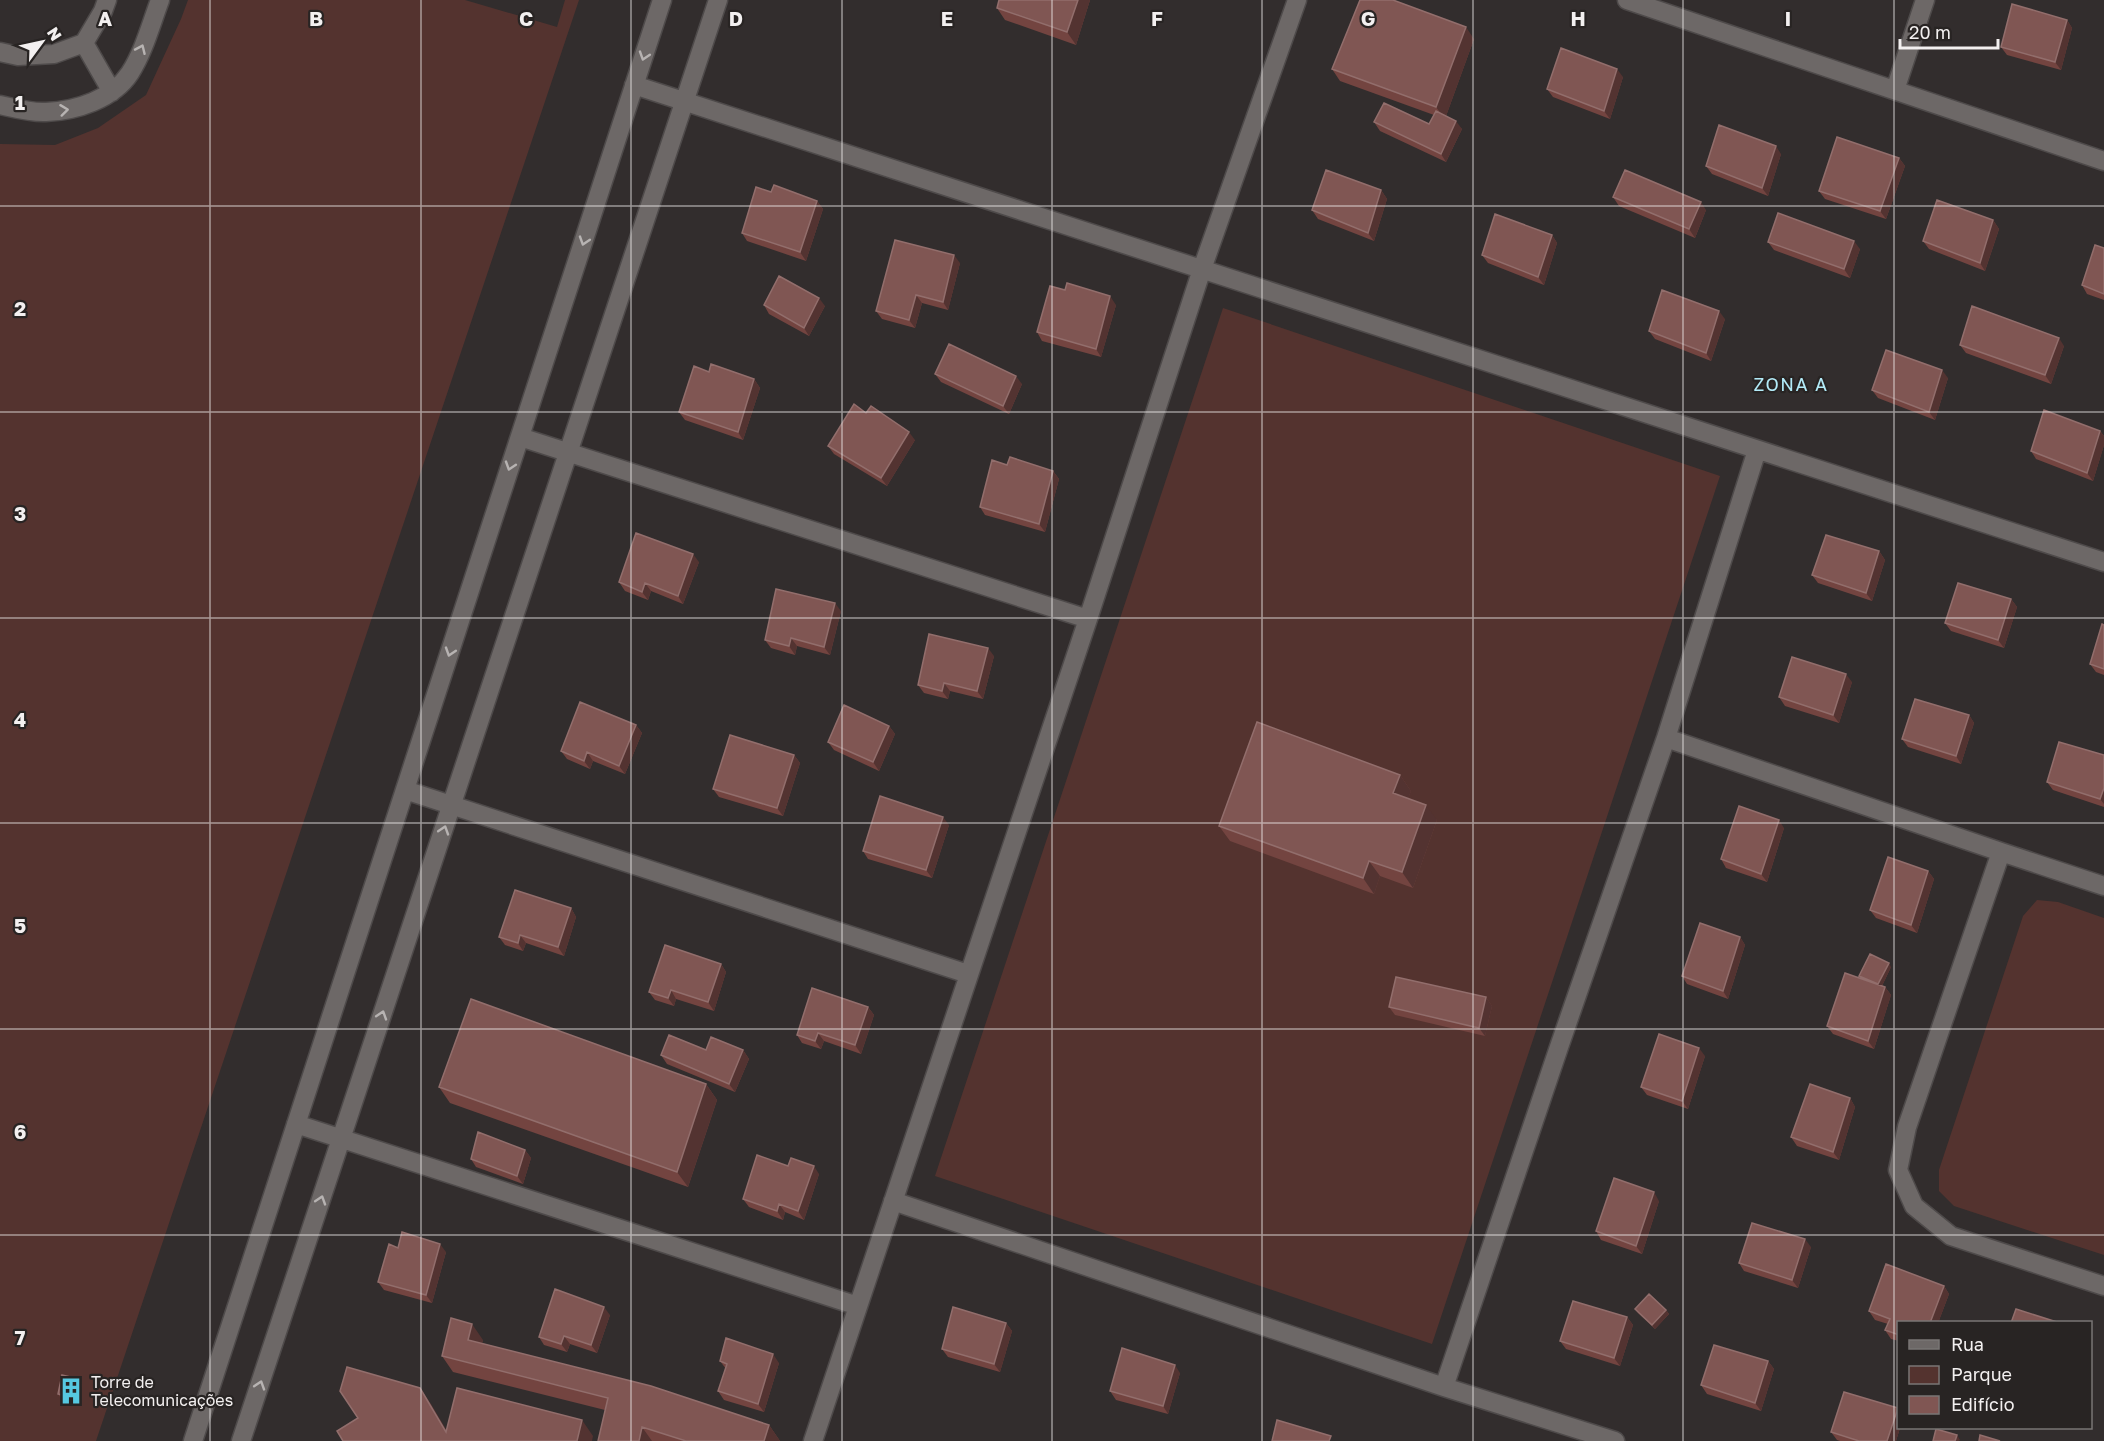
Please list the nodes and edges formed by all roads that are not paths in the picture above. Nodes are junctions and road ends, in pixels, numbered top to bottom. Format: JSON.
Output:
{"nodes":[{"id":1,"x":107,"y":0,"type":"edge"},
{"id":2,"x":160,"y":0,"type":"edge"},
{"id":3,"x":662,"y":0,"type":"edge"},
{"id":4,"x":718,"y":0,"type":"edge"},
{"id":5,"x":1297,"y":0,"type":"edge"},
{"id":6,"x":1627,"y":0,"type":"edge"},
{"id":7,"x":1925,"y":0,"type":"edge"},
{"id":8,"x":84,"y":43,"type":"junction"},
{"id":9,"x":0,"y":52,"type":"edge"},
{"id":10,"x":634,"y":85,"type":"junction"},
{"id":11,"x":1895,"y":90,"type":"junction"},
{"id":12,"x":112,"y":92,"type":"junction"},
{"id":13,"x":685,"y":101,"type":"junction"},
{"id":14,"x":0,"y":105,"type":"edge"},
{"id":15,"x":2104,"y":161,"type":"edge"},
{"id":16,"x":1202,"y":269,"type":"junction"},
{"id":17,"x":520,"y":436,"type":"junction"},
{"id":18,"x":1757,"y":450,"type":"junction"},
{"id":19,"x":569,"y":452,"type":"junction"},
{"id":20,"x":2104,"y":562,"type":"edge"},
{"id":21,"x":1088,"y":619,"type":"junction"},
{"id":22,"x":1666,"y":738,"type":"junction"},
{"id":23,"x":405,"y":790,"type":"junction"},
{"id":24,"x":452,"y":805,"type":"junction"},
{"id":25,"x":2001,"y":852,"type":"junction"},
{"id":26,"x":2104,"y":886,"type":"edge"},
{"id":27,"x":968,"y":974,"type":"junction"},
{"id":28,"x":296,"y":1124,"type":"junction"},
{"id":29,"x":341,"y":1139,"type":"junction"},
{"id":30,"x":893,"y":1201,"type":"junction"},
{"id":31,"x":2104,"y":1286,"type":"edge"},
{"id":32,"x":858,"y":1306,"type":"junction"},
{"id":33,"x":1444,"y":1387,"type":"junction"},
{"id":34,"x":193,"y":1441,"type":"edge"},
{"id":35,"x":241,"y":1441,"type":"edge"},
{"id":36,"x":813,"y":1441,"type":"edge"},
{"id":37,"x":1615,"y":1441,"type":"edge"}],
"edges":[{"from":1,"to":8,"type":"street"},
{"from":12,"to":2,"type":"street","one_way":true},
{"from":3,"to":10,"type":"street","one_way":true},
{"from":4,"to":13,"type":"street"},
{"from":5,"to":16,"type":"street"},
{"from":6,"to":11,"type":"street"},
{"from":7,"to":11,"type":"street"},
{"from":8,"to":9,"type":"street"},
{"from":8,"to":12,"type":"street"},
{"from":10,"to":13,"type":"street"},
{"from":10,"to":17,"type":"street","one_way":true},
{"from":11,"to":15,"type":"street"},
{"from":14,"to":12,"type":"street","one_way":true},
{"from":13,"to":16,"type":"street"},
{"from":13,"to":19,"type":"street"},
{"from":16,"to":18,"type":"street"},
{"from":16,"to":21,"type":"street"},
{"from":17,"to":19,"type":"street"},
{"from":17,"to":23,"type":"street","one_way":true},
{"from":18,"to":20,"type":"street"},
{"from":18,"to":22,"type":"street"},
{"from":19,"to":21,"type":"street"},
{"from":19,"to":24,"type":"street"},
{"from":21,"to":27,"type":"street"},
{"from":22,"to":25,"type":"street"},
{"from":22,"to":33,"type":"street"},
{"from":23,"to":24,"type":"street"},
{"from":23,"to":28,"type":"street"},
{"from":24,"to":27,"type":"street"},
{"from":29,"to":24,"type":"street","one_way":true},
{"from":25,"to":26,"type":"street"},
{"from":25,"to":31,"type":"street"},
{"from":27,"to":30,"type":"street"},
{"from":28,"to":29,"type":"street"},
{"from":28,"to":34,"type":"street"},
{"from":29,"to":32,"type":"street"},
{"from":35,"to":29,"type":"street","one_way":true},
{"from":30,"to":32,"type":"street"},
{"from":30,"to":33,"type":"street"},
{"from":32,"to":36,"type":"street"},
{"from":33,"to":37,"type":"street"}]}
